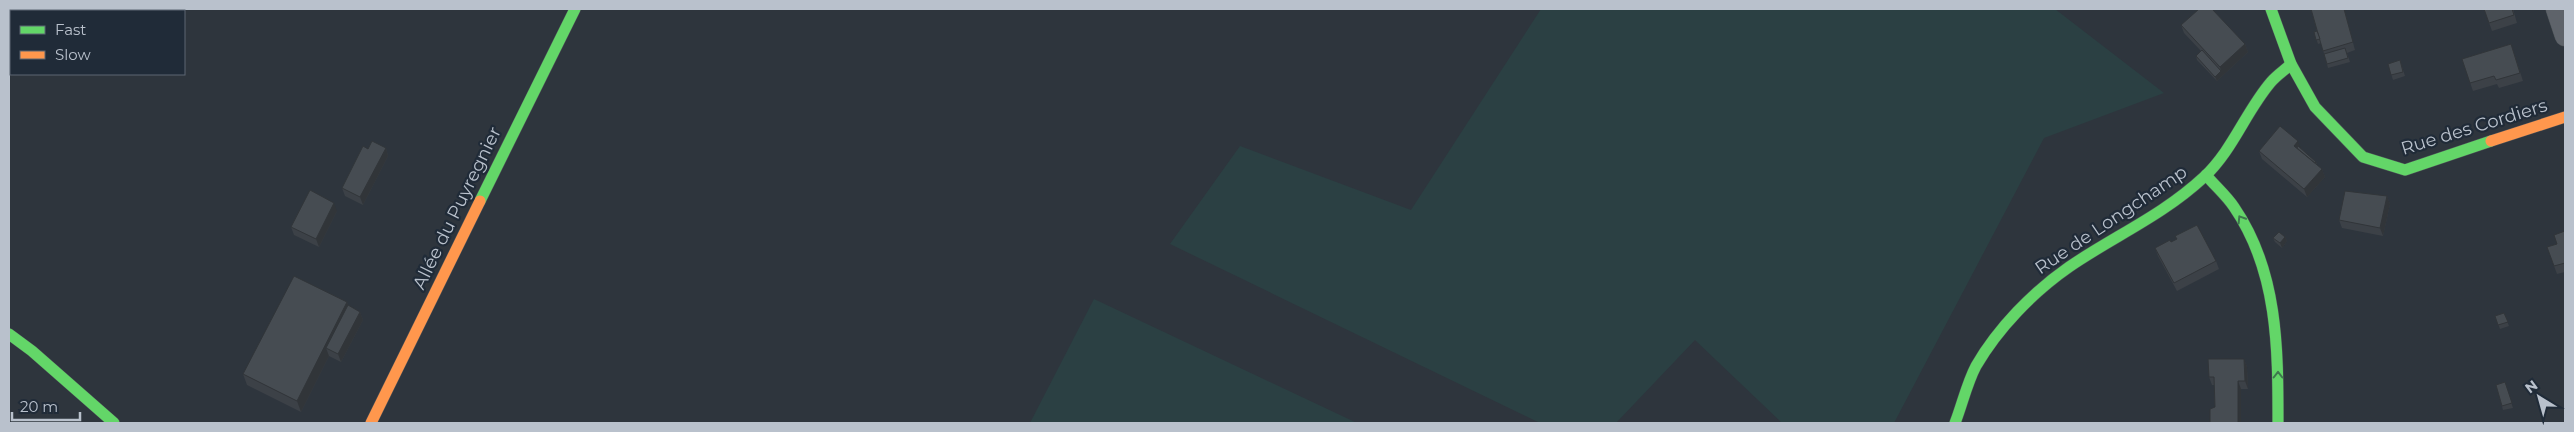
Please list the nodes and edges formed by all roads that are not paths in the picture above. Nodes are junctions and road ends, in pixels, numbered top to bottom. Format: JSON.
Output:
{"nodes":[{"id":1,"x":575,"y":9,"type":"edge"},
{"id":2,"x":2271,"y":9,"type":"edge"},
{"id":3,"x":2556,"y":9,"type":"edge"},
{"id":4,"x":2565,"y":36,"type":"edge"},
{"id":5,"x":2291,"y":64,"type":"junction"},
{"id":6,"x":2565,"y":117,"type":"edge"},
{"id":7,"x":2206,"y":175,"type":"junction"},
{"id":8,"x":9,"y":334,"type":"edge"},
{"id":9,"x":114,"y":423,"type":"edge"},
{"id":10,"x":371,"y":423,"type":"edge"},
{"id":11,"x":1955,"y":423,"type":"edge"},
{"id":12,"x":2278,"y":423,"type":"edge"}],
"edges":[{"from":1,"to":10,"type":"street","name":"Allée du Puyregnier"},
{"from":2,"to":5,"type":"street","name":"Rue des Cordiers"},
{"from":3,"to":4,"type":"street"},
{"from":5,"to":6,"type":"street","name":"Rue des Cordiers"},
{"from":5,"to":7,"type":"street","name":"Rue de Longchamp"},
{"from":7,"to":11,"type":"street","name":"Rue de Longchamp"},
{"from":12,"to":7,"type":"street","one_way":true},
{"from":8,"to":9,"type":"street"}]}
